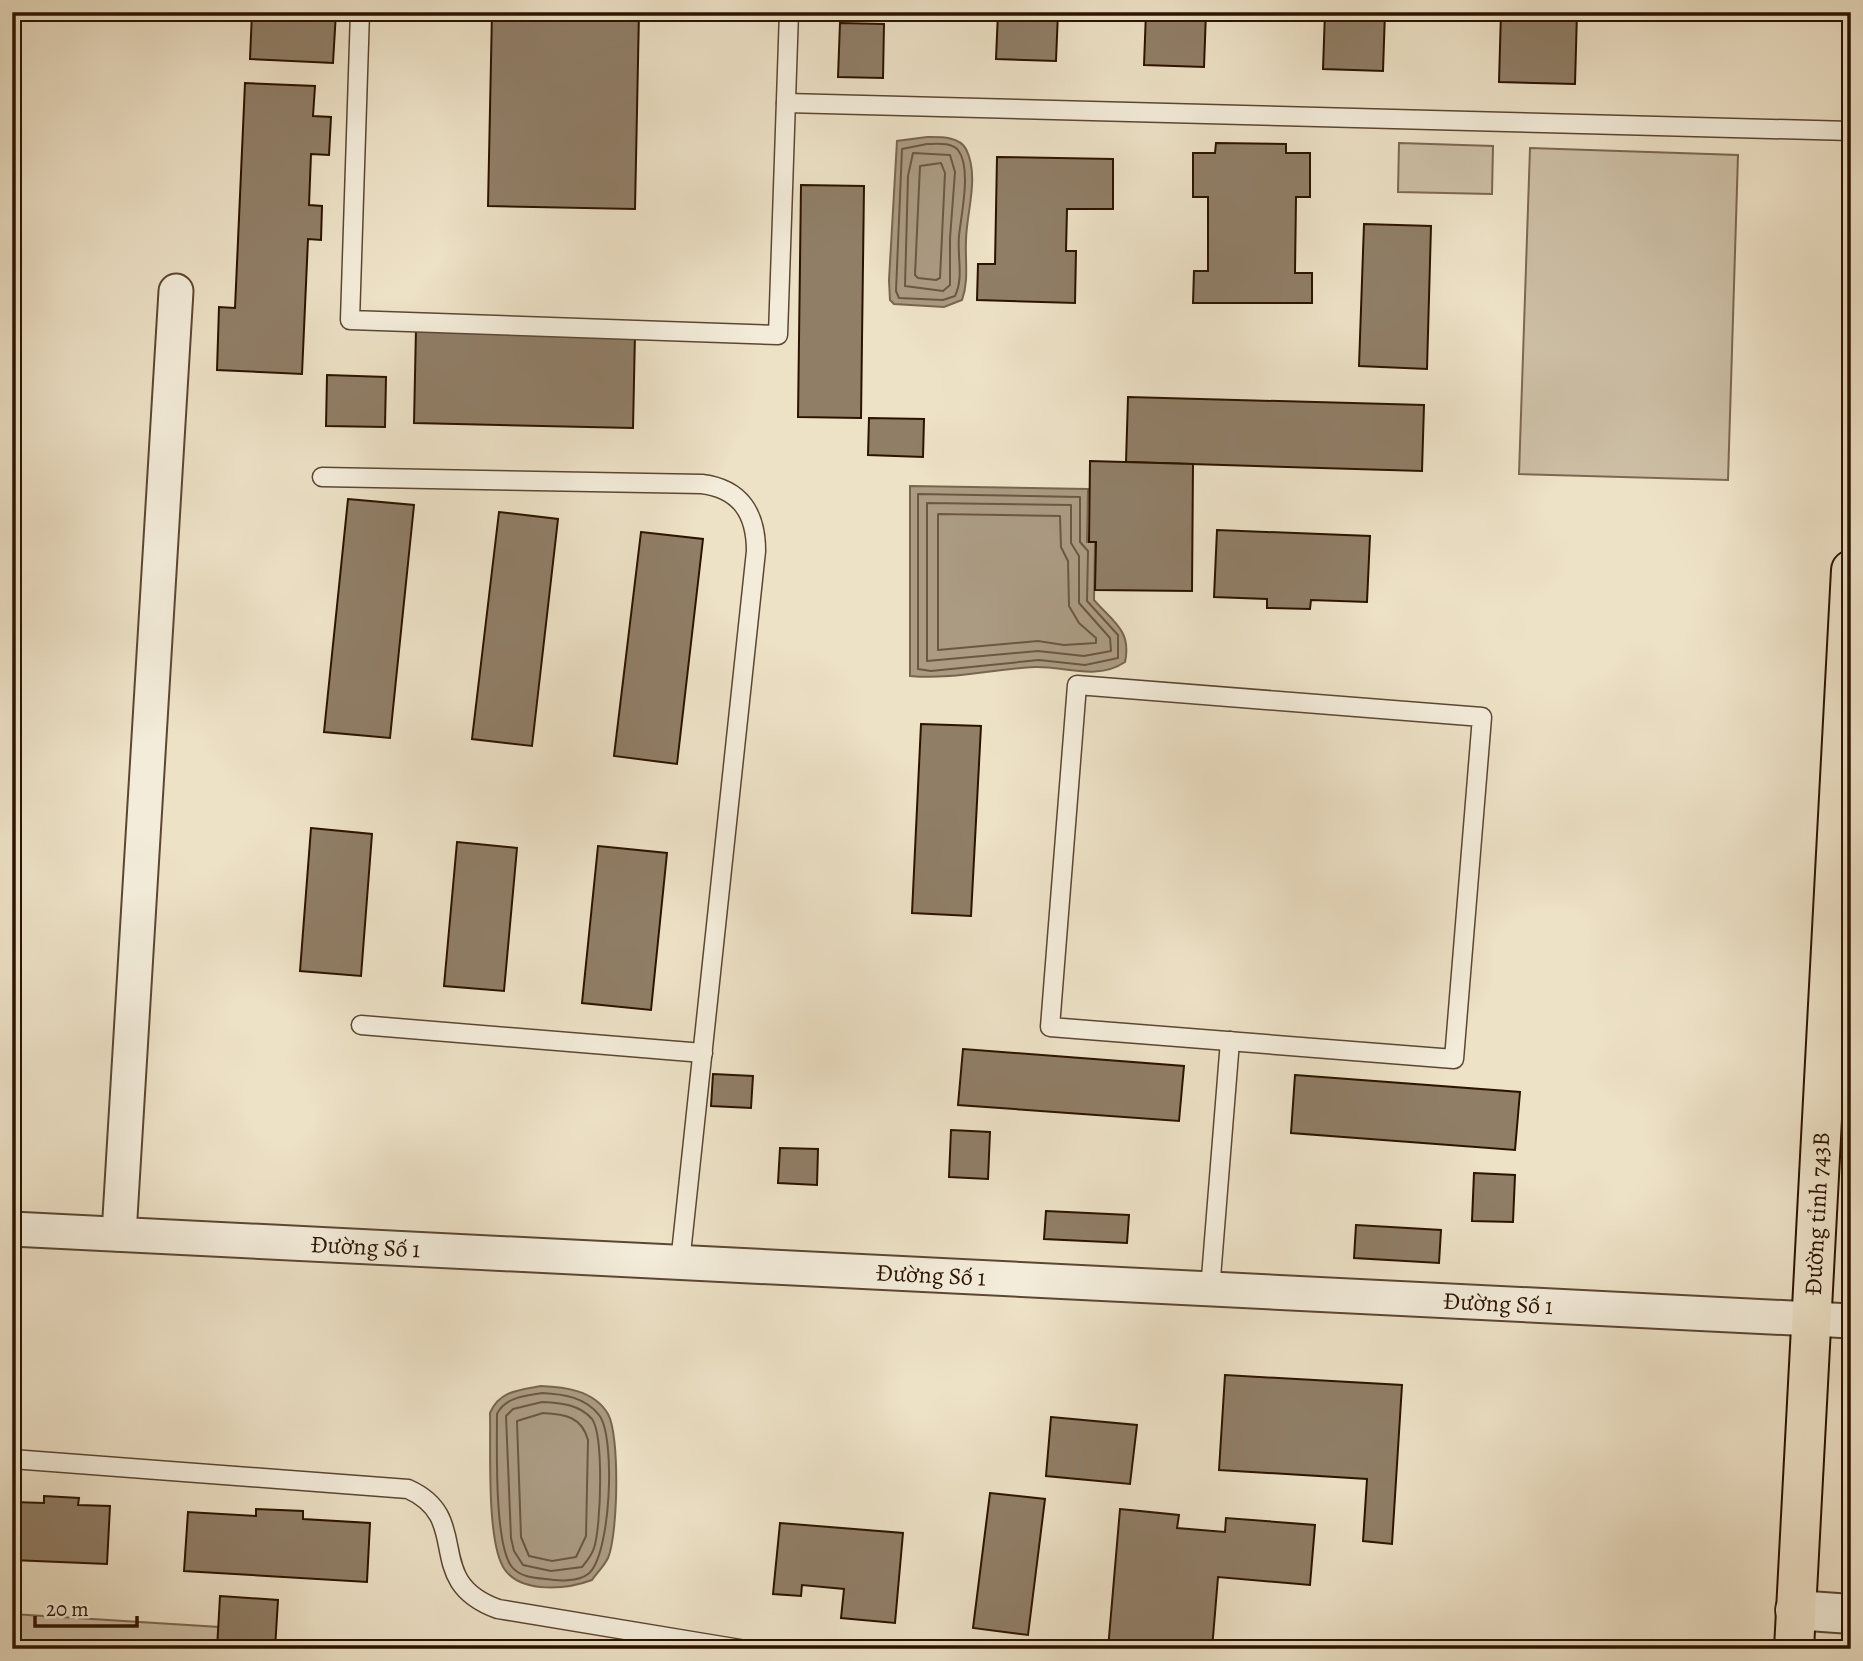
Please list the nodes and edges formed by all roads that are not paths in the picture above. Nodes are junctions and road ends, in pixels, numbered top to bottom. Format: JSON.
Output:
{"nodes":[{"id":1,"x":360,"y":12,"type":"edge"},
{"id":2,"x":789,"y":12,"type":"edge"},
{"id":3,"x":786,"y":103,"type":"junction"},
{"id":4,"x":1851,"y":131,"type":"edge"},
{"id":5,"x":176,"y":292,"type":"dead end"},
{"id":6,"x":322,"y":477,"type":"dead end"},
{"id":7,"x":1851,"y":570,"type":"edge"},
{"id":8,"x":361,"y":1025,"type":"dead end"},
{"id":9,"x":1230,"y":1041,"type":"junction"},
{"id":10,"x":703,"y":1053,"type":"junction"},
{"id":11,"x":12,"y":1229,"type":"edge"},
{"id":12,"x":119,"y":1234,"type":"junction"},
{"id":13,"x":680,"y":1263,"type":"junction"},
{"id":14,"x":1210,"y":1290,"type":"junction"},
{"id":15,"x":1810,"y":1319,"type":"junction"},
{"id":16,"x":1851,"y":1321,"type":"edge"},
{"id":17,"x":12,"y":1459,"type":"edge"},
{"id":18,"x":1795,"y":1610,"type":"junction"},
{"id":19,"x":1851,"y":1614,"type":"edge"},
{"id":20,"x":740,"y":1649,"type":"edge"},
{"id":21,"x":1794,"y":1649,"type":"edge"}],
"edges":[{"from":1,"to":3,"type":"lane"},
{"from":2,"to":3,"type":"lane"},
{"from":3,"to":4,"type":"lane"},
{"from":5,"to":12,"type":"street"},
{"from":6,"to":10,"type":"lane"},
{"from":7,"to":15,"type":"main road","name":"Đường tỉnh 743B"},
{"from":8,"to":10,"type":"lane"},
{"from":9,"to":9,"type":"lane"},
{"from":9,"to":14,"type":"lane"},
{"from":10,"to":13,"type":"lane"},
{"from":11,"to":12,"type":"street","name":"Đường Số 1"},
{"from":12,"to":13,"type":"street","name":"Đường Số 1"},
{"from":13,"to":14,"type":"street","name":"Đường Số 1"},
{"from":14,"to":15,"type":"street","name":"Đường Số 1"},
{"from":15,"to":16,"type":"street","name":"Đường Số 1"},
{"from":15,"to":18,"type":"main road","name":"Đường tỉnh 743B"},
{"from":17,"to":20,"type":"lane"},
{"from":18,"to":19,"type":"street"},
{"from":18,"to":21,"type":"main road","name":"Đường tỉnh 743B"}]}
